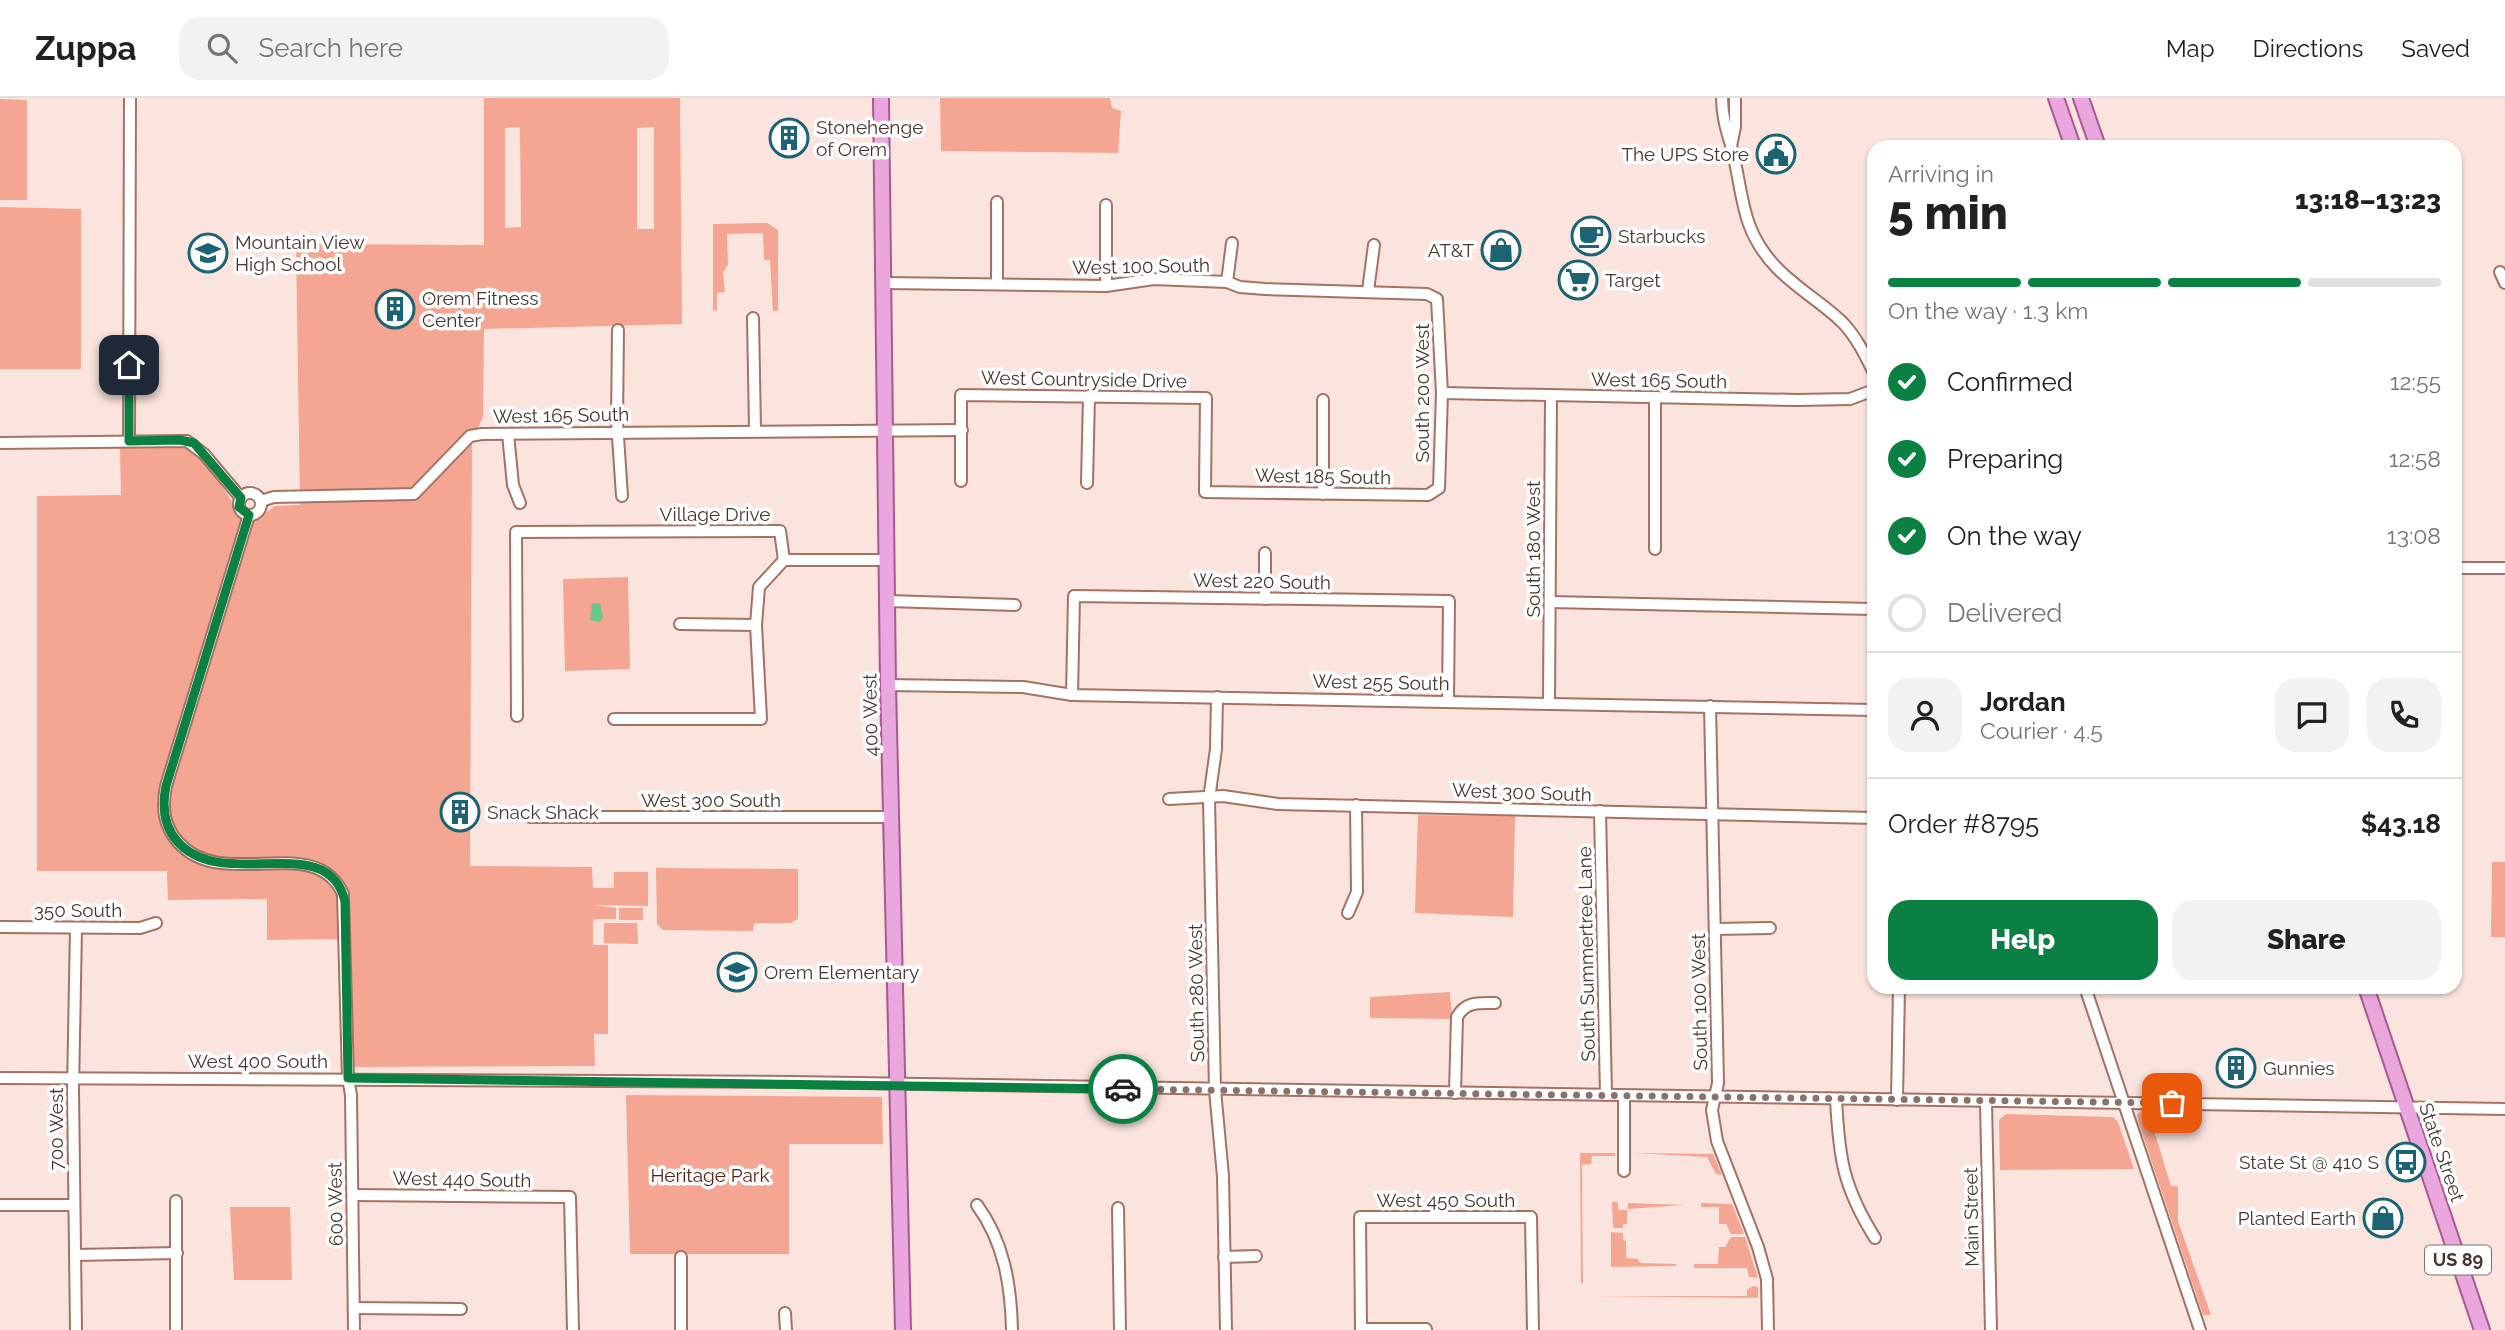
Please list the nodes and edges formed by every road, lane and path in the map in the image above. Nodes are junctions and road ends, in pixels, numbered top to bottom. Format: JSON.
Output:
{"nodes":[{"id":1,"x":130,"y":98,"type":"edge"},
{"id":2,"x":881,"y":98,"type":"edge"},
{"id":3,"x":1721,"y":98,"type":"edge"},
{"id":4,"x":1735,"y":98,"type":"edge"},
{"id":5,"x":2056,"y":98,"type":"edge"},
{"id":6,"x":2081,"y":98,"type":"edge"},
{"id":7,"x":2071,"y":140,"type":"edge"},
{"id":8,"x":2096,"y":140,"type":"edge"},
{"id":9,"x":1731,"y":146,"type":"junction"},
{"id":10,"x":997,"y":202,"type":"dead end"},
{"id":11,"x":1106,"y":205,"type":"dead end"},
{"id":12,"x":1231,"y":243,"type":"dead end"},
{"id":13,"x":1374,"y":245,"type":"dead end"},
{"id":14,"x":1227,"y":282,"type":"junction"},
{"id":15,"x":885,"y":283,"type":"junction"},
{"id":16,"x":998,"y":284,"type":"junction"},
{"id":17,"x":1106,"y":286,"type":"junction"},
{"id":18,"x":1368,"y":291,"type":"junction"},
{"id":19,"x":1437,"y":299,"type":"joint"},
{"id":20,"x":753,"y":317,"type":"dead end"},
{"id":21,"x":618,"y":330,"type":"dead end"},
{"id":22,"x":1867,"y":359,"type":"edge"},
{"id":23,"x":1442,"y":393,"type":"junction"},
{"id":24,"x":1867,"y":393,"type":"edge"},
{"id":25,"x":1088,"y":396,"type":"junction"},
{"id":26,"x":1551,"y":396,"type":"junction"},
{"id":27,"x":1655,"y":397,"type":"junction"},
{"id":28,"x":1322,"y":400,"type":"dead end"},
{"id":29,"x":887,"y":428,"type":"junction"},
{"id":30,"x":755,"y":430,"type":"junction"},
{"id":31,"x":962,"y":430,"type":"junction"},
{"id":32,"x":620,"y":432,"type":"junction"},
{"id":33,"x":508,"y":434,"type":"junction"},
{"id":34,"x":129,"y":441,"type":"junction"},
{"id":35,"x":0,"y":443,"type":"edge"},
{"id":36,"x":961,"y":481,"type":"dead end"},
{"id":37,"x":1087,"y":483,"type":"dead end"},
{"id":38,"x":1439,"y":488,"type":"joint"},
{"id":39,"x":1205,"y":492,"type":"joint"},
{"id":40,"x":1323,"y":494,"type":"junction"},
{"id":41,"x":621,"y":496,"type":"dead end"},
{"id":42,"x":241,"y":498,"type":"junction"},
{"id":43,"x":261,"y":501,"type":"junction"},
{"id":44,"x":520,"y":503,"type":"dead end"},
{"id":45,"x":249,"y":515,"type":"junction"},
{"id":46,"x":1655,"y":549,"type":"dead end"},
{"id":47,"x":1265,"y":552,"type":"dead end"},
{"id":48,"x":784,"y":560,"type":"junction"},
{"id":49,"x":888,"y":560,"type":"junction"},
{"id":50,"x":2462,"y":568,"type":"edge"},
{"id":51,"x":2505,"y":568,"type":"edge"},
{"id":52,"x":1265,"y":599,"type":"junction"},
{"id":53,"x":888,"y":601,"type":"junction"},
{"id":54,"x":1550,"y":601,"type":"junction"},
{"id":55,"x":1015,"y":605,"type":"dead end"},
{"id":56,"x":1867,"y":609,"type":"edge"},
{"id":57,"x":680,"y":624,"type":"dead end"},
{"id":58,"x":756,"y":625,"type":"junction"},
{"id":59,"x":888,"y":685,"type":"junction"},
{"id":60,"x":1072,"y":695,"type":"junction"},
{"id":61,"x":1217,"y":696,"type":"junction"},
{"id":62,"x":1448,"y":700,"type":"junction"},
{"id":63,"x":1549,"y":702,"type":"junction"},
{"id":64,"x":1710,"y":706,"type":"junction"},
{"id":65,"x":1867,"y":710,"type":"edge"},
{"id":66,"x":516,"y":716,"type":"dead end"},
{"id":67,"x":614,"y":719,"type":"dead end"},
{"id":68,"x":1169,"y":799,"type":"dead end"},
{"id":69,"x":1209,"y":799,"type":"junction"},
{"id":70,"x":1356,"y":805,"type":"junction"},
{"id":71,"x":1600,"y":811,"type":"junction"},
{"id":72,"x":1711,"y":814,"type":"junction"},
{"id":73,"x":530,"y":817,"type":"dead end"},
{"id":74,"x":892,"y":817,"type":"junction"},
{"id":75,"x":1867,"y":818,"type":"edge"},
{"id":76,"x":1348,"y":913,"type":"dead end"},
{"id":77,"x":156,"y":923,"type":"dead end"},
{"id":78,"x":0,"y":927,"type":"edge"},
{"id":79,"x":76,"y":928,"type":"junction"},
{"id":80,"x":1770,"y":928,"type":"dead end"},
{"id":81,"x":1715,"y":929,"type":"junction"},
{"id":82,"x":1899,"y":994,"type":"edge"},
{"id":83,"x":2087,"y":994,"type":"edge"},
{"id":84,"x":2367,"y":994,"type":"edge"},
{"id":85,"x":1495,"y":1003,"type":"dead end"},
{"id":86,"x":348,"y":1078,"type":"junction"},
{"id":87,"x":0,"y":1079,"type":"edge"},
{"id":88,"x":73,"y":1079,"type":"junction"},
{"id":89,"x":895,"y":1084,"type":"junction"},
{"id":90,"x":1215,"y":1090,"type":"junction"},
{"id":91,"x":1455,"y":1093,"type":"junction"},
{"id":92,"x":1606,"y":1096,"type":"junction"},
{"id":93,"x":1624,"y":1096,"type":"junction"},
{"id":94,"x":1716,"y":1097,"type":"junction"},
{"id":95,"x":1836,"y":1099,"type":"junction"},
{"id":96,"x":1897,"y":1100,"type":"junction"},
{"id":97,"x":1986,"y":1102,"type":"junction"},
{"id":98,"x":2123,"y":1102,"type":"junction"},
{"id":99,"x":2406,"y":1107,"type":"junction"},
{"id":100,"x":2505,"y":1109,"type":"edge"},
{"id":101,"x":1624,"y":1171,"type":"dead end"},
{"id":102,"x":353,"y":1195,"type":"junction"},
{"id":103,"x":176,"y":1201,"type":"dead end"},
{"id":104,"x":0,"y":1205,"type":"edge"},
{"id":105,"x":73,"y":1205,"type":"junction"},
{"id":106,"x":977,"y":1205,"type":"dead end"},
{"id":107,"x":1118,"y":1208,"type":"dead end"},
{"id":108,"x":1875,"y":1238,"type":"dead end"},
{"id":109,"x":177,"y":1253,"type":"junction"},
{"id":110,"x":75,"y":1255,"type":"junction"},
{"id":111,"x":1256,"y":1256,"type":"dead end"},
{"id":112,"x":681,"y":1257,"type":"dead end"},
{"id":113,"x":1224,"y":1257,"type":"junction"},
{"id":114,"x":354,"y":1308,"type":"junction"},
{"id":115,"x":461,"y":1309,"type":"dead end"},
{"id":116,"x":785,"y":1312,"type":"dead end"},
{"id":117,"x":1426,"y":1329,"type":"edge"},
{"id":118,"x":76,"y":1330,"type":"edge"},
{"id":119,"x":176,"y":1330,"type":"edge"},
{"id":120,"x":355,"y":1330,"type":"edge"},
{"id":121,"x":573,"y":1330,"type":"edge"},
{"id":122,"x":681,"y":1330,"type":"edge"},
{"id":123,"x":786,"y":1330,"type":"edge"},
{"id":124,"x":903,"y":1330,"type":"edge"},
{"id":125,"x":1012,"y":1330,"type":"edge"},
{"id":126,"x":1121,"y":1330,"type":"edge"},
{"id":127,"x":1226,"y":1330,"type":"edge"},
{"id":128,"x":1361,"y":1330,"type":"edge"},
{"id":129,"x":1534,"y":1330,"type":"edge"},
{"id":130,"x":1768,"y":1330,"type":"edge"},
{"id":131,"x":1991,"y":1330,"type":"edge"},
{"id":132,"x":2200,"y":1330,"type":"edge"},
{"id":133,"x":2482,"y":1330,"type":"edge"}],
"edges":[{"from":1,"to":34,"type":"street"},
{"from":2,"to":15,"type":"main road","name":"400 West"},
{"from":3,"to":9,"type":"street"},
{"from":4,"to":9,"type":"street"},
{"from":5,"to":7,"type":"main road"},
{"from":6,"to":8,"type":"main road"},
{"from":9,"to":22,"type":"street"},
{"from":10,"to":16,"type":"street"},
{"from":11,"to":17,"type":"street"},
{"from":12,"to":14,"type":"street"},
{"from":13,"to":18,"type":"street"},
{"from":14,"to":17,"type":"street","name":"West 100 South"},
{"from":14,"to":18,"type":"street","name":"West 100 South"},
{"from":15,"to":16,"type":"street","name":"West 100 South"},
{"from":15,"to":29,"type":"main road","name":"400 West"},
{"from":16,"to":17,"type":"street","name":"West 100 South"},
{"from":18,"to":19,"type":"street","name":"West 100 South"},
{"from":19,"to":23,"type":"street","name":"South 200 West"},
{"from":20,"to":30,"type":"street"},
{"from":21,"to":32,"type":"street"},
{"from":23,"to":26,"type":"street","name":"West 165 South"},
{"from":23,"to":38,"type":"street","name":"South 200 West"},
{"from":24,"to":27,"type":"street","name":"West 165 South"},
{"from":25,"to":31,"type":"street","name":"West Countryside Drive"},
{"from":25,"to":37,"type":"street"},
{"from":25,"to":39,"type":"street","name":"West Countryside Drive"},
{"from":26,"to":27,"type":"street","name":"West 165 South"},
{"from":26,"to":54,"type":"street","name":"South 180 West"},
{"from":27,"to":46,"type":"street"},
{"from":28,"to":40,"type":"street"},
{"from":29,"to":30,"type":"street","name":"West 165 South"},
{"from":29,"to":31,"type":"street"},
{"from":29,"to":49,"type":"main road","name":"400 West"},
{"from":30,"to":32,"type":"street","name":"West 165 South"},
{"from":31,"to":36,"type":"street"},
{"from":32,"to":33,"type":"street","name":"West 165 South"},
{"from":32,"to":41,"type":"street"},
{"from":33,"to":43,"type":"street","name":"West 165 South"},
{"from":33,"to":44,"type":"street"},
{"from":34,"to":35,"type":"street"},
{"from":34,"to":42,"type":"street"},
{"from":38,"to":40,"type":"street","name":"West 185 South"},
{"from":39,"to":40,"type":"street","name":"West 185 South"},
{"from":42,"to":43,"type":"street","name":"West 165 South"},
{"from":42,"to":45,"type":"street"},
{"from":43,"to":45,"type":"street"},
{"from":45,"to":86,"type":"street","name":"600 West"},
{"from":47,"to":52,"type":"street"},
{"from":48,"to":49,"type":"street"},
{"from":48,"to":58,"type":"street"},
{"from":48,"to":66,"type":"street","name":"Village Drive"},
{"from":49,"to":53,"type":"main road","name":"400 West"},
{"from":50,"to":51,"type":"street"},
{"from":52,"to":60,"type":"street","name":"West 220 South"},
{"from":52,"to":62,"type":"street","name":"West 220 South"},
{"from":53,"to":55,"type":"street"},
{"from":53,"to":59,"type":"main road","name":"400 West"},
{"from":54,"to":56,"type":"street"},
{"from":54,"to":63,"type":"street","name":"South 180 West"},
{"from":57,"to":58,"type":"street"},
{"from":58,"to":67,"type":"street"},
{"from":59,"to":60,"type":"street","name":"West 255 South"},
{"from":59,"to":74,"type":"main road","name":"400 West"},
{"from":60,"to":61,"type":"street","name":"West 255 South"},
{"from":61,"to":62,"type":"street","name":"West 255 South"},
{"from":61,"to":69,"type":"street","name":"South 280 West"},
{"from":62,"to":63,"type":"street","name":"West 255 South"},
{"from":63,"to":64,"type":"street","name":"West 255 South"},
{"from":64,"to":65,"type":"street","name":"West 255 South"},
{"from":64,"to":72,"type":"street","name":"South 100 West"},
{"from":68,"to":69,"type":"street","name":"West 300 South"},
{"from":69,"to":70,"type":"street","name":"West 300 South"},
{"from":69,"to":90,"type":"street","name":"South 280 West"},
{"from":70,"to":71,"type":"street","name":"West 300 South"},
{"from":70,"to":76,"type":"street"},
{"from":71,"to":72,"type":"street","name":"West 300 South"},
{"from":71,"to":92,"type":"street","name":"South Summertree Lane"},
{"from":72,"to":75,"type":"street","name":"West 300 South"},
{"from":72,"to":81,"type":"street","name":"South 100 West"},
{"from":73,"to":74,"type":"street","name":"West 300 South"},
{"from":74,"to":89,"type":"main road","name":"400 West"},
{"from":77,"to":79,"type":"street","name":"350 South"},
{"from":78,"to":79,"type":"street","name":"350 South"},
{"from":79,"to":88,"type":"street","name":"700 West"},
{"from":80,"to":81,"type":"street"},
{"from":81,"to":94,"type":"street","name":"South 100 West"},
{"from":82,"to":96,"type":"street"},
{"from":83,"to":98,"type":"street"},
{"from":84,"to":99,"type":"main road","name":"State Street","number":"US 89"},
{"from":85,"to":91,"type":"street"},
{"from":86,"to":88,"type":"street","name":"West 400 South"},
{"from":86,"to":89,"type":"street","name":"West 400 South"},
{"from":86,"to":102,"type":"street","name":"600 West"},
{"from":87,"to":88,"type":"street","name":"West 400 South"},
{"from":88,"to":105,"type":"street","name":"700 West"},
{"from":89,"to":90,"type":"street","name":"West 400 South"},
{"from":89,"to":124,"type":"main road","name":"400 West"},
{"from":90,"to":91,"type":"street","name":"West 400 South"},
{"from":90,"to":113,"type":"street","name":"South 280 West"},
{"from":91,"to":92,"type":"street","name":"West 400 South"},
{"from":92,"to":93,"type":"street","name":"West 400 South"},
{"from":93,"to":94,"type":"street","name":"West 400 South"},
{"from":93,"to":101,"type":"street"},
{"from":94,"to":95,"type":"street","name":"West 400 South"},
{"from":94,"to":130,"type":"street","name":"South 100 West"},
{"from":95,"to":96,"type":"street","name":"West 400 South"},
{"from":95,"to":108,"type":"street"},
{"from":96,"to":97,"type":"street","name":"West 400 South"},
{"from":97,"to":98,"type":"street","name":"West 400 South"},
{"from":97,"to":131,"type":"street","name":"Main Street"},
{"from":98,"to":99,"type":"street","name":"West 400 South"},
{"from":98,"to":132,"type":"street"},
{"from":99,"to":100,"type":"street","name":"West 400 South"},
{"from":99,"to":133,"type":"main road","name":"State Street","number":"US 89"},
{"from":102,"to":114,"type":"street","name":"600 West"},
{"from":102,"to":121,"type":"street","name":"West 440 South"},
{"from":103,"to":109,"type":"street"},
{"from":104,"to":105,"type":"street"},
{"from":105,"to":110,"type":"street","name":"700 West"},
{"from":106,"to":125,"type":"street"},
{"from":107,"to":126,"type":"street"},
{"from":109,"to":110,"type":"street"},
{"from":109,"to":119,"type":"street"},
{"from":110,"to":118,"type":"street","name":"700 West"},
{"from":111,"to":113,"type":"street"},
{"from":112,"to":122,"type":"street"},
{"from":113,"to":127,"type":"street","name":"South 280 West"},
{"from":114,"to":115,"type":"street"},
{"from":114,"to":120,"type":"street","name":"600 West"},
{"from":116,"to":123,"type":"street"},
{"from":117,"to":128,"type":"street"},
{"from":128,"to":129,"type":"street","name":"West 450 South"}]}
